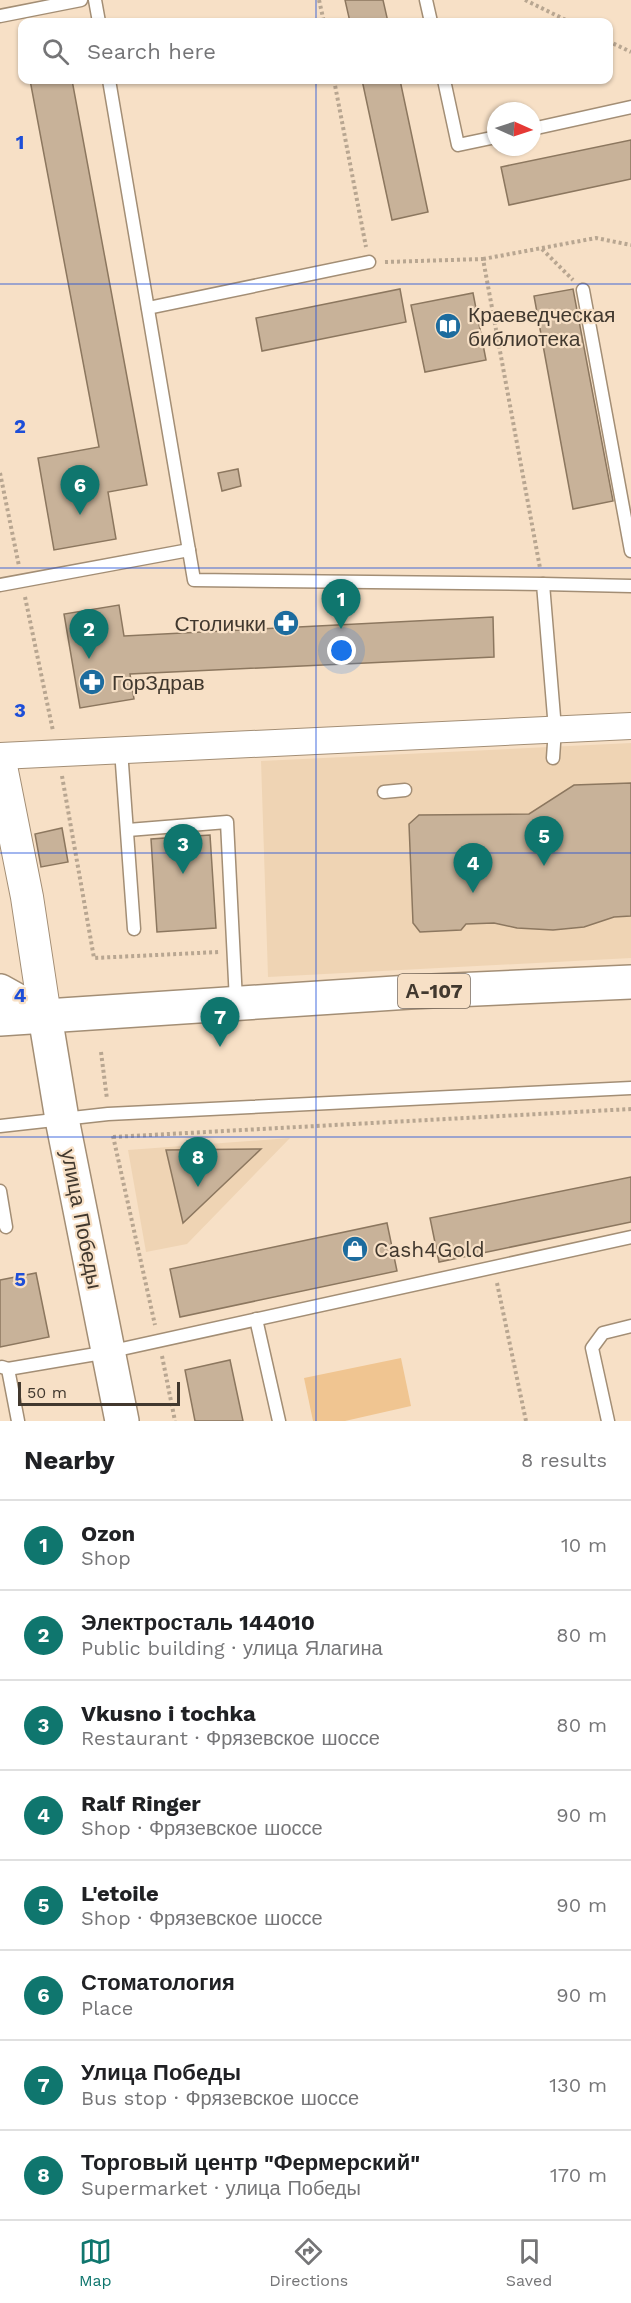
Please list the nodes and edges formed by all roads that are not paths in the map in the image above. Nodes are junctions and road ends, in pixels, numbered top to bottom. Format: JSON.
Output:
{"nodes":[{"id":1,"x":81,"y":0,"type":"edge"},
{"id":2,"x":95,"y":0,"type":"edge"},
{"id":3,"x":426,"y":0,"type":"edge"},
{"id":4,"x":0,"y":16,"type":"edge"},
{"id":5,"x":98,"y":18,"type":"edge"},
{"id":6,"x":430,"y":18,"type":"edge"},
{"id":7,"x":110,"y":84,"type":"edge"},
{"id":8,"x":445,"y":84,"type":"edge"},
{"id":9,"x":631,"y":107,"type":"edge"},
{"id":10,"x":541,"y":127,"type":"edge"},
{"id":11,"x":487,"y":139,"type":"edge"},
{"id":12,"x":369,"y":262,"type":"road end"},
{"id":13,"x":583,"y":290,"type":"road end"},
{"id":14,"x":148,"y":308,"type":"junction"},
{"id":15,"x":189,"y":550,"type":"junction"},
{"id":16,"x":631,"y":551,"type":"edge"},
{"id":17,"x":543,"y":584,"type":"junction"},
{"id":18,"x":0,"y":585,"type":"edge"},
{"id":19,"x":631,"y":586,"type":"edge"},
{"id":20,"x":631,"y":726,"type":"edge"},
{"id":21,"x":555,"y":729,"type":"junction"},
{"id":22,"x":121,"y":750,"type":"junction"},
{"id":23,"x":0,"y":756,"type":"edge"},
{"id":24,"x":553,"y":758,"type":"dead end"},
{"id":25,"x":0,"y":761,"type":"edge"},
{"id":26,"x":405,"y":790,"type":"dead end"},
{"id":27,"x":384,"y":792,"type":"dead end"},
{"id":28,"x":128,"y":830,"type":"junction"},
{"id":29,"x":134,"y":929,"type":"dead end"},
{"id":30,"x":631,"y":982,"type":"edge"},
{"id":31,"x":0,"y":992,"type":"edge"},
{"id":32,"x":237,"y":1003,"type":"junction"},
{"id":33,"x":45,"y":1016,"type":"junction"},
{"id":34,"x":0,"y":1019,"type":"edge"},
{"id":35,"x":631,"y":1088,"type":"edge"},
{"id":36,"x":62,"y":1119,"type":"junction"},
{"id":37,"x":0,"y":1126,"type":"edge"},
{"id":38,"x":0,"y":1191,"type":"edge"},
{"id":39,"x":6,"y":1227,"type":"dead end"},
{"id":40,"x":631,"y":1237,"type":"edge"},
{"id":41,"x":256,"y":1319,"type":"junction"},
{"id":42,"x":631,"y":1326,"type":"edge"},
{"id":43,"x":108,"y":1352,"type":"junction"},
{"id":44,"x":4,"y":1368,"type":"edge"},
{"id":45,"x":18,"y":1421,"type":"edge"},
{"id":46,"x":122,"y":1421,"type":"edge"},
{"id":47,"x":279,"y":1421,"type":"edge"},
{"id":48,"x":608,"y":1421,"type":"edge"}],
"edges":[{"from":1,"to":4,"type":"lane"},
{"from":2,"to":5,"type":"lane"},
{"from":3,"to":6,"type":"lane"},
{"from":7,"to":14,"type":"lane"},
{"from":8,"to":11,"type":"lane"},
{"from":9,"to":10,"type":"lane"},
{"from":12,"to":14,"type":"lane"},
{"from":13,"to":16,"type":"lane"},
{"from":14,"to":15,"type":"lane"},
{"from":15,"to":17,"type":"lane"},
{"from":15,"to":18,"type":"lane"},
{"from":17,"to":19,"type":"lane"},
{"from":17,"to":21,"type":"lane"},
{"from":20,"to":21,"type":"street"},
{"from":21,"to":22,"type":"street"},
{"from":21,"to":24,"type":"lane"},
{"from":22,"to":23,"type":"street"},
{"from":22,"to":28,"type":"lane"},
{"from":25,"to":33,"type":"street"},
{"from":26,"to":27,"type":"lane"},
{"from":28,"to":29,"type":"lane"},
{"from":28,"to":32,"type":"lane"},
{"from":30,"to":32,"type":"main road","number":"А-107"},
{"from":31,"to":33,"type":"main road"},
{"from":32,"to":33,"type":"main road","number":"А-107"},
{"from":33,"to":34,"type":"main road","number":"А-107"},
{"from":33,"to":36,"type":"main road","name":"улица Победы"},
{"from":35,"to":36,"type":"lane"},
{"from":36,"to":37,"type":"lane"},
{"from":36,"to":43,"type":"main road","name":"улица Победы"},
{"from":38,"to":39,"type":"lane"},
{"from":40,"to":41,"type":"lane"},
{"from":41,"to":43,"type":"lane"},
{"from":41,"to":47,"type":"lane"},
{"from":42,"to":48,"type":"lane"},
{"from":43,"to":44,"type":"lane"},
{"from":43,"to":46,"type":"main road","name":"улица Победы"},
{"from":44,"to":45,"type":"lane"}]}
